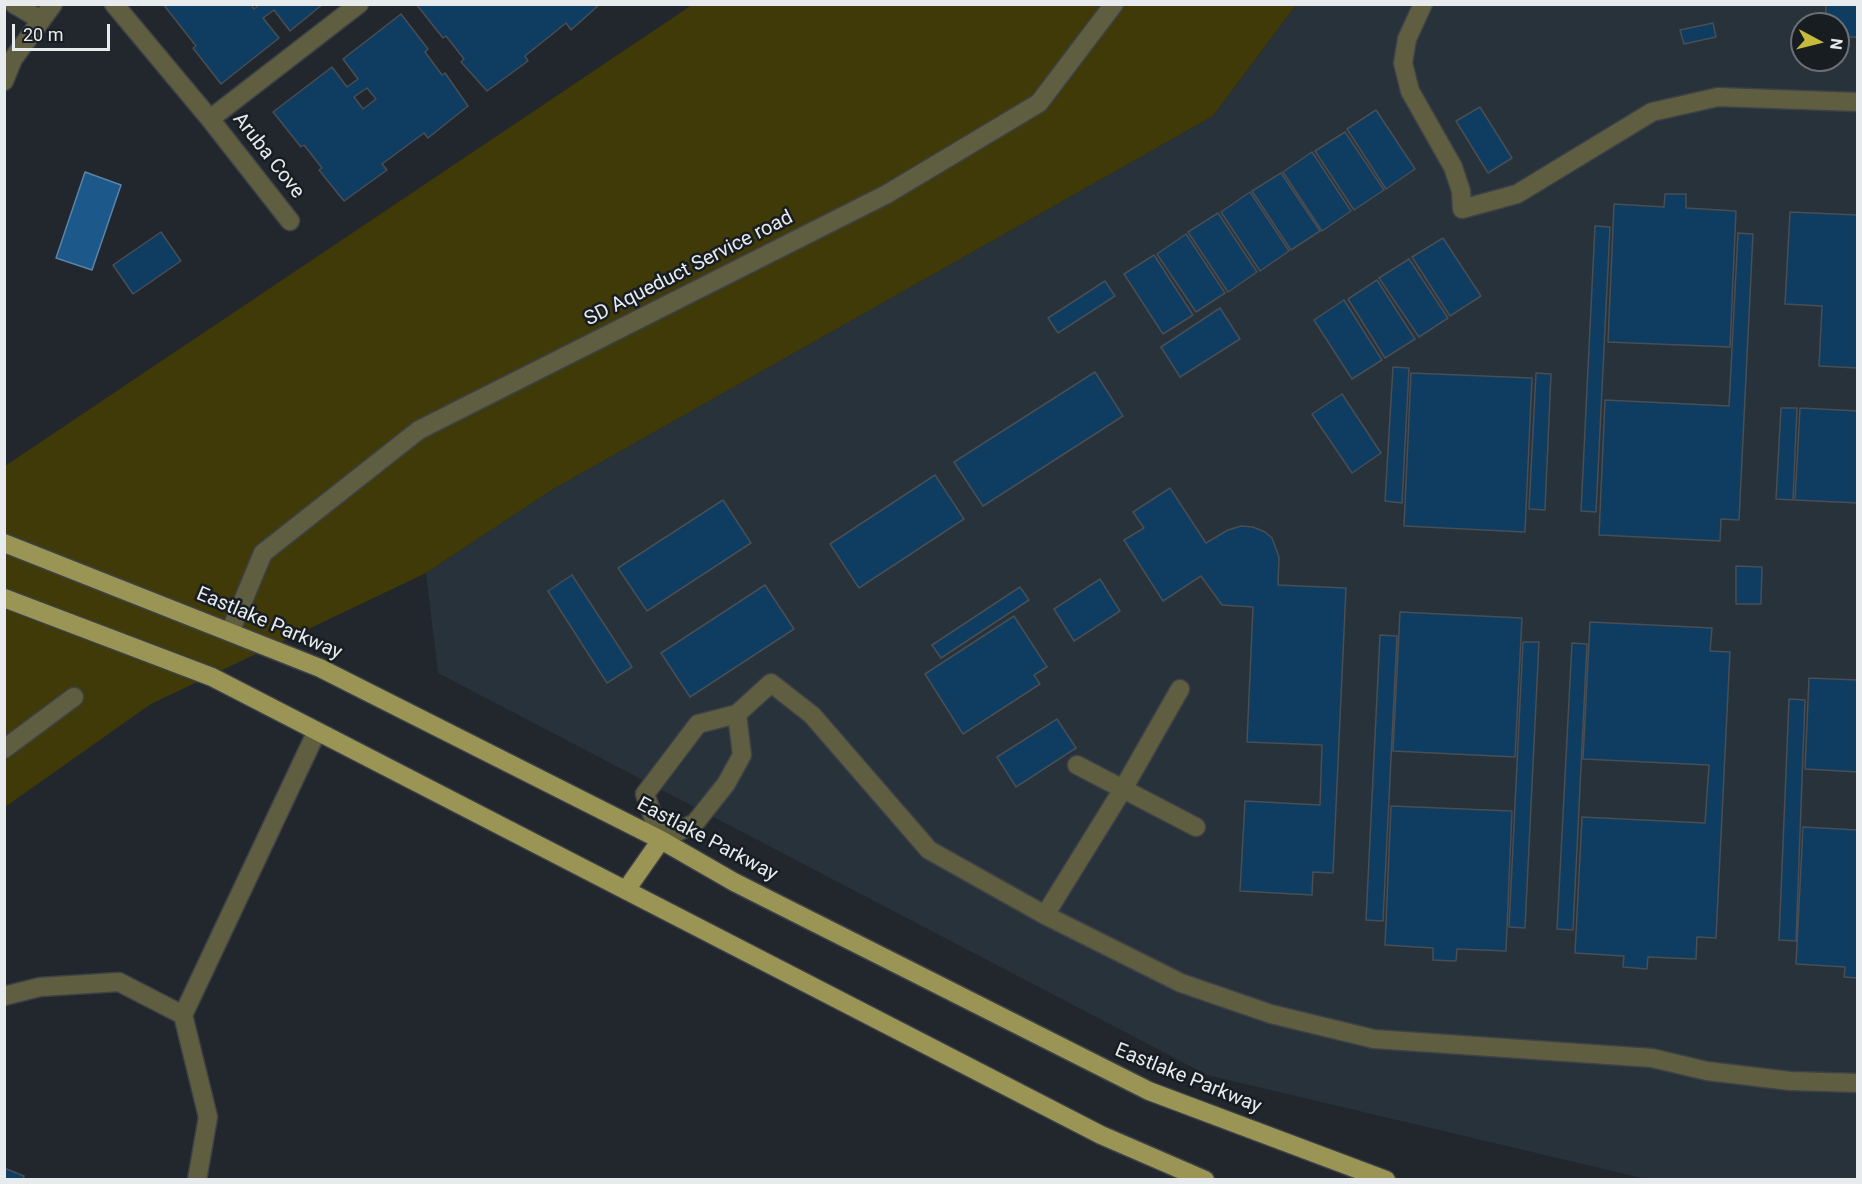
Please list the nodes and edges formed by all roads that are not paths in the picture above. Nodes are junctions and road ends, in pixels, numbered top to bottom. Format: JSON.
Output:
{"nodes":[{"id":1,"x":14,"y":4,"type":"edge"},
{"id":2,"x":53,"y":4,"type":"edge"},
{"id":3,"x":114,"y":4,"type":"edge"},
{"id":4,"x":359,"y":4,"type":"edge"},
{"id":5,"x":1114,"y":4,"type":"edge"},
{"id":6,"x":1423,"y":4,"type":"edge"},
{"id":7,"x":41,"y":20,"type":"junction"},
{"id":8,"x":4,"y":81,"type":"edge"},
{"id":9,"x":1857,"y":102,"type":"edge"},
{"id":10,"x":210,"y":119,"type":"junction"},
{"id":11,"x":290,"y":221,"type":"dead end"},
{"id":12,"x":4,"y":543,"type":"edge"},
{"id":13,"x":4,"y":598,"type":"edge"},
{"id":14,"x":230,"y":632,"type":"junction"},
{"id":15,"x":1180,"y":689,"type":"dead end"},
{"id":16,"x":74,"y":697,"type":"dead end"},
{"id":17,"x":737,"y":714,"type":"junction"},
{"id":18,"x":317,"y":731,"type":"junction"},
{"id":19,"x":4,"y":749,"type":"edge"},
{"id":20,"x":1077,"y":765,"type":"dead end"},
{"id":21,"x":1123,"y":789,"type":"junction"},
{"id":22,"x":1196,"y":827,"type":"dead end"},
{"id":23,"x":661,"y":840,"type":"junction"},
{"id":24,"x":626,"y":890,"type":"junction"},
{"id":25,"x":1045,"y":915,"type":"junction"},
{"id":26,"x":4,"y":996,"type":"edge"},
{"id":27,"x":183,"y":1015,"type":"junction"},
{"id":28,"x":1857,"y":1083,"type":"edge"},
{"id":29,"x":197,"y":1179,"type":"edge"},
{"id":30,"x":1205,"y":1179,"type":"edge"},
{"id":31,"x":1386,"y":1179,"type":"edge"}],
"edges":[{"from":1,"to":7,"type":"street"},
{"from":2,"to":7,"type":"street"},
{"from":3,"to":10,"type":"street","name":"Aruba Cove"},
{"from":4,"to":10,"type":"street","name":"Aruba Cove"},
{"from":5,"to":14,"type":"street","name":"SD Aqueduct Service road"},
{"from":6,"to":9,"type":"street"},
{"from":7,"to":8,"type":"street"},
{"from":10,"to":11,"type":"street","name":"Aruba Cove"},
{"from":12,"to":14,"type":"main road","name":"Eastlake Parkway"},
{"from":13,"to":18,"type":"main road"},
{"from":14,"to":23,"type":"main road","name":"Eastlake Parkway"},
{"from":15,"to":21,"type":"street"},
{"from":16,"to":19,"type":"street"},
{"from":17,"to":23,"type":"street"},
{"from":17,"to":23,"type":"street"},
{"from":17,"to":25,"type":"street"},
{"from":18,"to":24,"type":"main road"},
{"from":18,"to":27,"type":"street"},
{"from":20,"to":21,"type":"street"},
{"from":21,"to":22,"type":"street"},
{"from":21,"to":25,"type":"street"},
{"from":23,"to":24,"type":"main road"},
{"from":23,"to":31,"type":"main road","name":"Eastlake Parkway"},
{"from":24,"to":30,"type":"main road"},
{"from":25,"to":28,"type":"street"},
{"from":26,"to":27,"type":"street"},
{"from":27,"to":29,"type":"street"}]}
